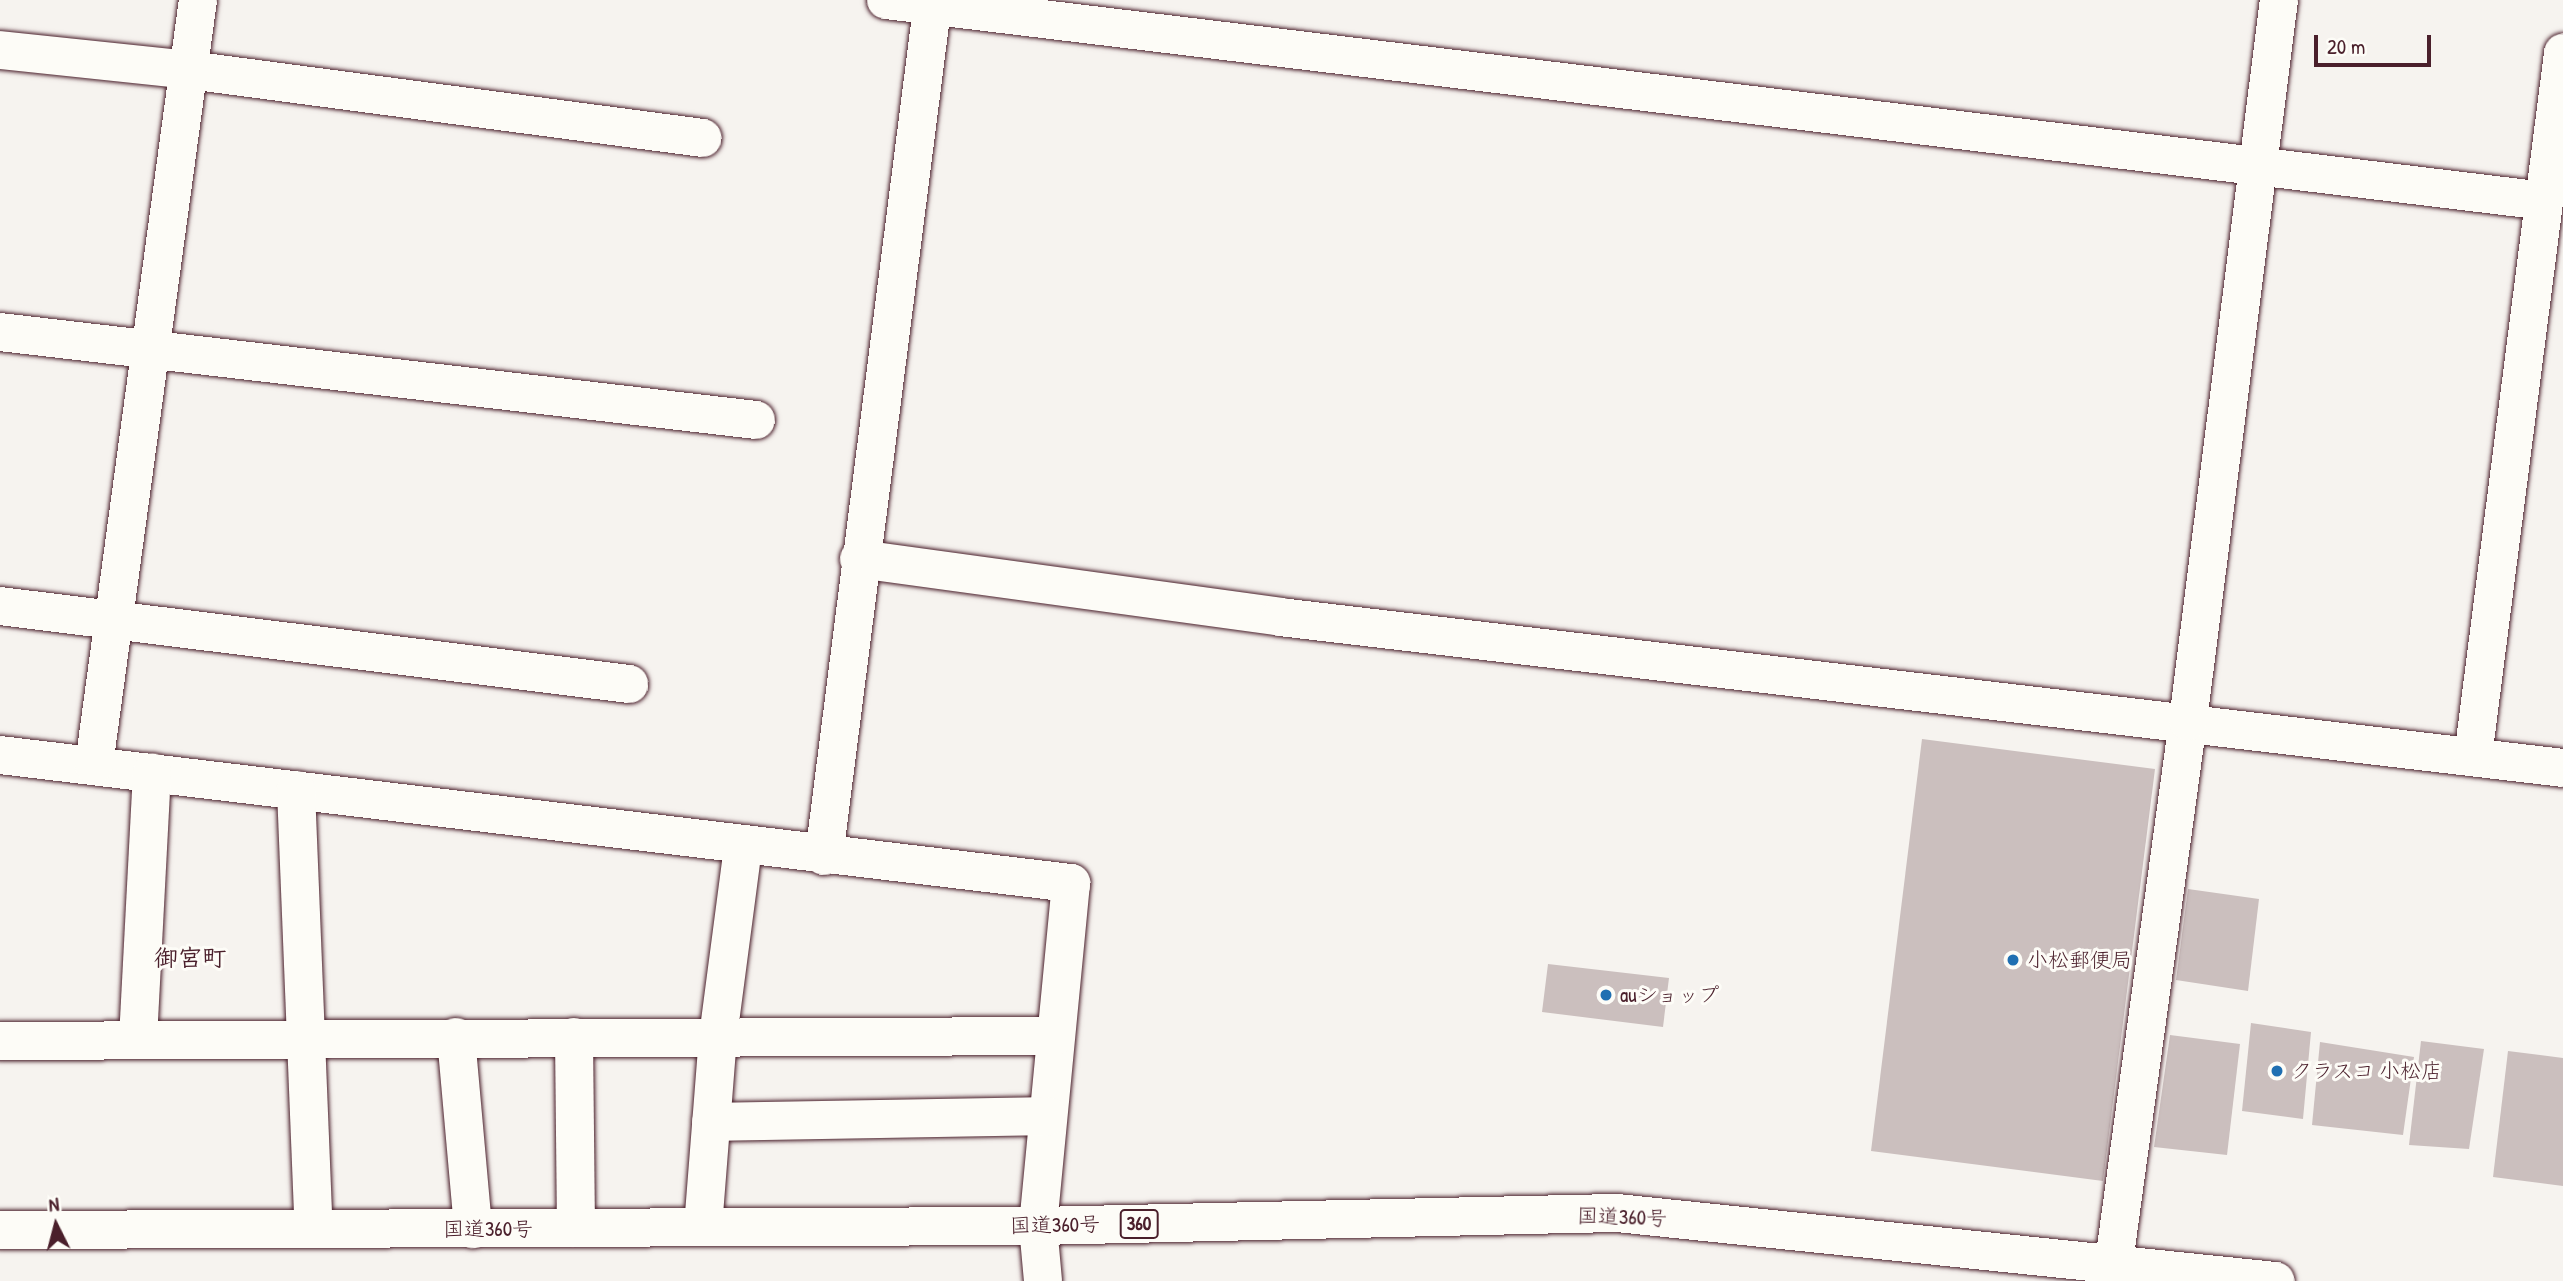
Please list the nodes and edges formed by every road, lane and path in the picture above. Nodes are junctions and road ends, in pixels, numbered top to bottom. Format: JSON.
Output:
{"nodes":[{"id":1,"x":198,"y":0,"type":"edge"},
{"id":2,"x":886,"y":0,"type":"edge"},
{"id":3,"x":2278,"y":0,"type":"edge"},
{"id":4,"x":933,"y":3,"type":"edge"},
{"id":5,"x":0,"y":50,"type":"edge"},
{"id":6,"x":2563,"y":53,"type":"edge"},
{"id":7,"x":189,"y":70,"type":"junction"},
{"id":8,"x":703,"y":138,"type":"dead end"},
{"id":9,"x":2259,"y":167,"type":"junction"},
{"id":10,"x":2544,"y":201,"type":"junction"},
{"id":11,"x":0,"y":332,"type":"edge"},
{"id":12,"x":154,"y":348,"type":"junction"},
{"id":13,"x":756,"y":421,"type":"dead end"},
{"id":14,"x":859,"y":559,"type":"junction"},
{"id":15,"x":0,"y":606,"type":"edge"},
{"id":16,"x":114,"y":622,"type":"junction"},
{"id":17,"x":629,"y":684,"type":"dead end"},
{"id":18,"x":2188,"y":722,"type":"junction"},
{"id":19,"x":0,"y":755,"type":"edge"},
{"id":20,"x":2473,"y":757,"type":"junction"},
{"id":21,"x":94,"y":765,"type":"junction"},
{"id":22,"x":2563,"y":768,"type":"edge"},
{"id":23,"x":152,"y":772,"type":"junction"},
{"id":24,"x":296,"y":790,"type":"junction"},
{"id":25,"x":743,"y":846,"type":"junction"},
{"id":26,"x":824,"y":856,"type":"junction"},
{"id":27,"x":1055,"y":1036,"type":"junction"},
{"id":28,"x":308,"y":1037,"type":"junction"},
{"id":29,"x":456,"y":1037,"type":"junction"},
{"id":30,"x":574,"y":1037,"type":"junction"},
{"id":31,"x":718,"y":1037,"type":"junction"},
{"id":32,"x":138,"y":1039,"type":"junction"},
{"id":33,"x":0,"y":1041,"type":"edge"},
{"id":34,"x":1048,"y":1116,"type":"junction"},
{"id":35,"x":711,"y":1122,"type":"junction"},
{"id":36,"x":1038,"y":1226,"type":"junction"},
{"id":37,"x":703,"y":1227,"type":"junction"},
{"id":38,"x":576,"y":1228,"type":"junction"},
{"id":39,"x":314,"y":1229,"type":"junction"},
{"id":40,"x":473,"y":1229,"type":"junction"},
{"id":41,"x":0,"y":1230,"type":"edge"},
{"id":42,"x":2114,"y":1262,"type":"junction"},
{"id":43,"x":1043,"y":1281,"type":"edge"},
{"id":44,"x":2274,"y":1281,"type":"edge"}],
"edges":[{"from":1,"to":7,"type":"main road"},
{"from":2,"to":4,"type":"main road"},
{"from":3,"to":9,"type":"main road"},
{"from":4,"to":9,"type":"main road"},
{"from":4,"to":14,"type":"main road"},
{"from":5,"to":7,"type":"main road"},
{"from":6,"to":10,"type":"main road"},
{"from":7,"to":8,"type":"main road"},
{"from":7,"to":12,"type":"main road"},
{"from":9,"to":10,"type":"main road"},
{"from":9,"to":18,"type":"main road"},
{"from":10,"to":20,"type":"main road"},
{"from":11,"to":12,"type":"main road"},
{"from":12,"to":13,"type":"main road"},
{"from":12,"to":16,"type":"main road"},
{"from":14,"to":18,"type":"main road"},
{"from":14,"to":26,"type":"main road"},
{"from":15,"to":16,"type":"main road"},
{"from":16,"to":17,"type":"main road"},
{"from":16,"to":21,"type":"main road"},
{"from":18,"to":20,"type":"main road"},
{"from":18,"to":42,"type":"main road"},
{"from":19,"to":21,"type":"main road"},
{"from":20,"to":22,"type":"main road"},
{"from":21,"to":23,"type":"main road"},
{"from":23,"to":24,"type":"main road"},
{"from":23,"to":32,"type":"main road"},
{"from":24,"to":25,"type":"main road"},
{"from":24,"to":28,"type":"main road"},
{"from":25,"to":26,"type":"main road"},
{"from":25,"to":31,"type":"main road"},
{"from":26,"to":27,"type":"main road"},
{"from":27,"to":31,"type":"main road"},
{"from":27,"to":34,"type":"main road"},
{"from":28,"to":29,"type":"main road"},
{"from":28,"to":32,"type":"main road"},
{"from":28,"to":39,"type":"main road"},
{"from":29,"to":30,"type":"main road"},
{"from":29,"to":40,"type":"main road"},
{"from":30,"to":31,"type":"main road"},
{"from":30,"to":38,"type":"main road"},
{"from":31,"to":35,"type":"main road"},
{"from":32,"to":33,"type":"main road"},
{"from":34,"to":35,"type":"main road"},
{"from":34,"to":36,"type":"main road"},
{"from":35,"to":37,"type":"main road"},
{"from":36,"to":37,"type":"main road","name":"国道360号","number":"360"},
{"from":36,"to":42,"type":"main road","name":"国道360号","number":"360"},
{"from":36,"to":43,"type":"main road"},
{"from":37,"to":38,"type":"main road","name":"国道360号","number":"360"},
{"from":38,"to":40,"type":"main road","name":"国道360号","number":"360"},
{"from":39,"to":40,"type":"main road","name":"国道360号","number":"360"},
{"from":39,"to":41,"type":"main road","name":"国道360号","number":"360"},
{"from":42,"to":44,"type":"main road","name":"国道360号","number":"360"}]}
